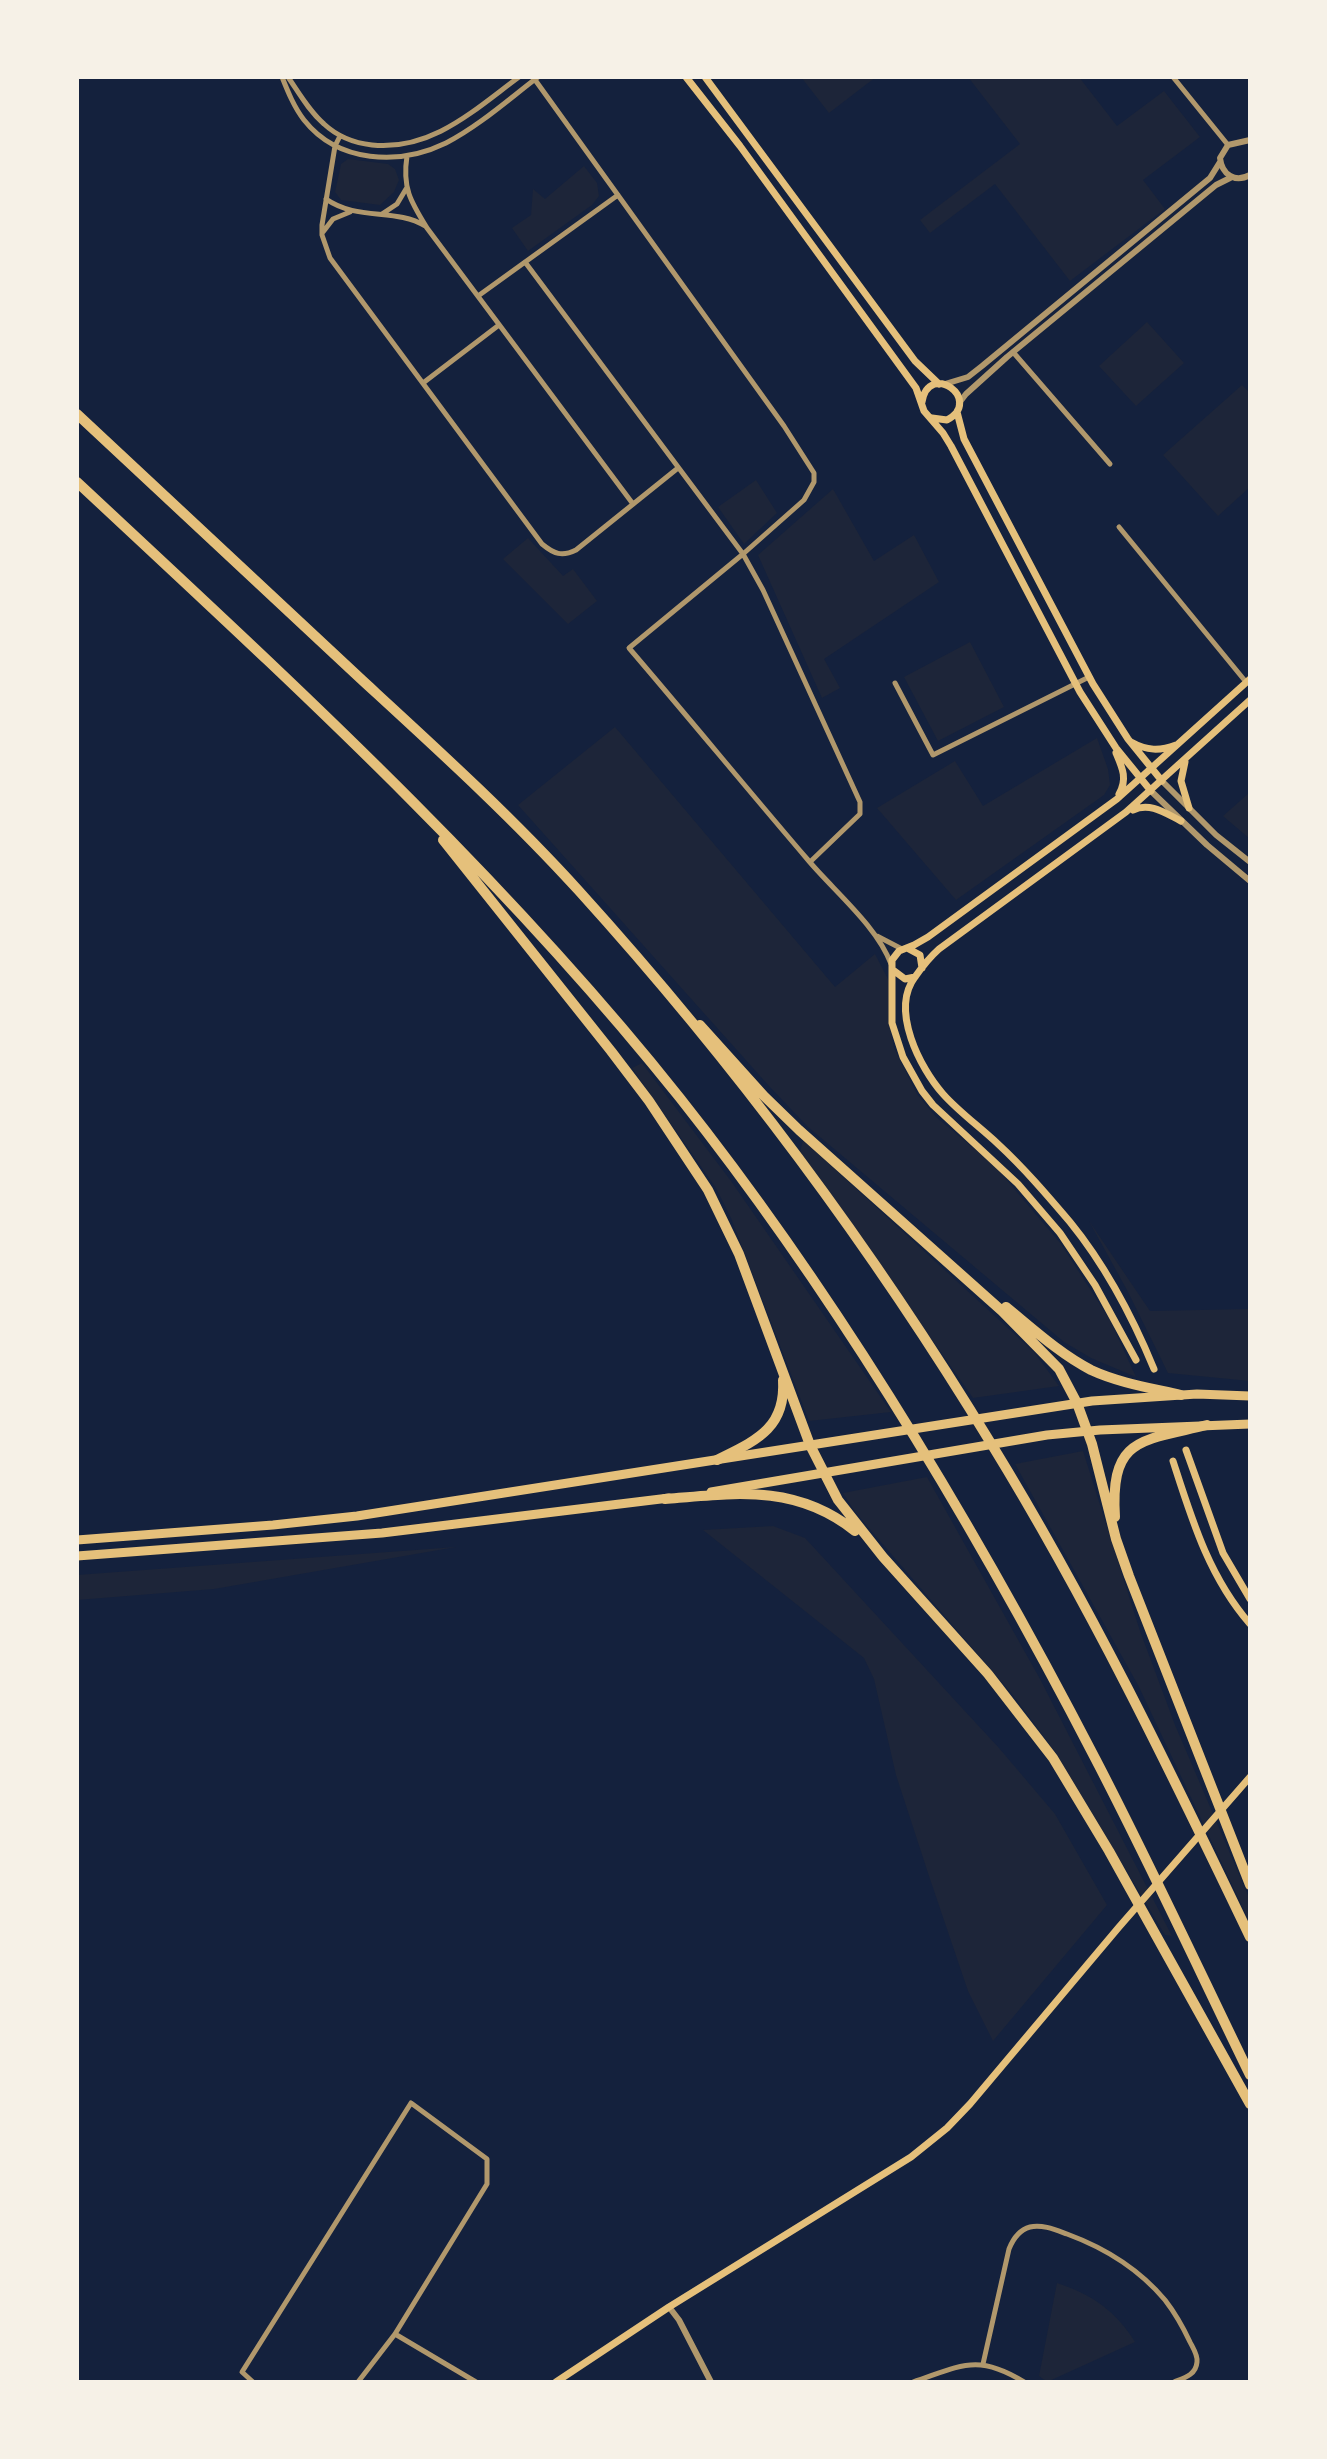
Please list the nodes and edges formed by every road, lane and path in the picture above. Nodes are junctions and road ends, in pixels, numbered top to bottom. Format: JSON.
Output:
{"nodes":[{"id":1,"x":282,"y":77,"type":"edge"},
{"id":2,"x":288,"y":77,"type":"edge"},
{"id":3,"x":519,"y":77,"type":"edge"},
{"id":4,"x":686,"y":77,"type":"edge"},
{"id":5,"x":705,"y":77,"type":"edge"},
{"id":6,"x":1172,"y":77,"type":"edge"},
{"id":7,"x":536,"y":78,"type":"edge"},
{"id":8,"x":340,"y":136,"type":"junction"},
{"id":9,"x":1246,"y":141,"type":"edge"},
{"id":10,"x":1228,"y":145,"type":"junction"},
{"id":11,"x":335,"y":146,"type":"junction"},
{"id":12,"x":1250,"y":146,"type":"edge"},
{"id":13,"x":407,"y":156,"type":"junction"},
{"id":14,"x":1220,"y":162,"type":"junction"},
{"id":15,"x":1250,"y":175,"type":"edge"},
{"id":16,"x":1232,"y":177,"type":"junction"},
{"id":17,"x":406,"y":189,"type":"junction"},
{"id":18,"x":618,"y":195,"type":"junction"},
{"id":19,"x":326,"y":200,"type":"junction"},
{"id":20,"x":350,"y":212,"type":"junction"},
{"id":21,"x":379,"y":215,"type":"junction"},
{"id":22,"x":427,"y":228,"type":"junction"},
{"id":23,"x":322,"y":235,"type":"junction"},
{"id":24,"x":525,"y":262,"type":"junction"},
{"id":25,"x":478,"y":296,"type":"junction"},
{"id":26,"x":499,"y":325,"type":"junction"},
{"id":27,"x":1013,"y":352,"type":"junction"},
{"id":28,"x":423,"y":383,"type":"junction"},
{"id":29,"x":942,"y":384,"type":"junction"},
{"id":30,"x":959,"y":403,"type":"junction"},
{"id":31,"x":922,"y":406,"type":"junction"},
{"id":32,"x":957,"y":412,"type":"junction"},
{"id":33,"x":77,"y":414,"type":"edge"},
{"id":34,"x":928,"y":416,"type":"junction"},
{"id":35,"x":1110,"y":464,"type":"dead end"},
{"id":36,"x":678,"y":468,"type":"junction"},
{"id":37,"x":77,"y":482,"type":"edge"},
{"id":38,"x":633,"y":504,"type":"junction"},
{"id":39,"x":1119,"y":527,"type":"dead end"},
{"id":40,"x":743,"y":554,"type":"junction"},
{"id":41,"x":1089,"y":677,"type":"junction"},
{"id":42,"x":1248,"y":680,"type":"edge"},
{"id":43,"x":895,"y":683,"type":"dead end"},
{"id":44,"x":1076,"y":684,"type":"junction"},
{"id":45,"x":1250,"y":700,"type":"edge"},
{"id":46,"x":1110,"y":739,"type":"junction"},
{"id":47,"x":1128,"y":739,"type":"junction"},
{"id":48,"x":1180,"y":744,"type":"junction"},
{"id":49,"x":1187,"y":759,"type":"junction"},
{"id":50,"x":1152,"y":769,"type":"junction"},
{"id":51,"x":1141,"y":779,"type":"junction"},
{"id":52,"x":1162,"y":781,"type":"junction"},
{"id":53,"x":1151,"y":790,"type":"junction"},
{"id":54,"x":405,"y":793,"type":"junction"},
{"id":55,"x":1116,"y":799,"type":"junction"},
{"id":56,"x":1189,"y":808,"type":"junction"},
{"id":57,"x":1122,"y":815,"type":"junction"},
{"id":58,"x":1181,"y":821,"type":"junction"},
{"id":59,"x":810,"y":862,"type":"junction"},
{"id":60,"x":1250,"y":862,"type":"edge"},
{"id":61,"x":1250,"y":881,"type":"edge"},
{"id":62,"x":606,"y":921,"type":"junction"},
{"id":63,"x":872,"y":932,"type":"junction"},
{"id":64,"x":905,"y":949,"type":"junction"},
{"id":65,"x":892,"y":967,"type":"junction"},
{"id":66,"x":921,"y":969,"type":"junction"},
{"id":67,"x":915,"y":977,"type":"junction"},
{"id":68,"x":939,"y":1254,"type":"junction"},
{"id":69,"x":764,"y":1323,"type":"junction"},
{"id":70,"x":1136,"y":1360,"type":"dead end"},
{"id":71,"x":1154,"y":1369,"type":"dead end"},
{"id":72,"x":1181,"y":1395,"type":"junction"},
{"id":73,"x":1250,"y":1396,"type":"edge"},
{"id":74,"x":1077,"y":1403,"type":"junction"},
{"id":75,"x":1250,"y":1424,"type":"edge"},
{"id":76,"x":1207,"y":1425,"type":"junction"},
{"id":77,"x":1087,"y":1431,"type":"junction"},
{"id":78,"x":810,"y":1445,"type":"junction"},
{"id":79,"x":1186,"y":1450,"type":"dead end"},
{"id":80,"x":718,"y":1461,"type":"junction"},
{"id":81,"x":1173,"y":1461,"type":"dead end"},
{"id":82,"x":824,"y":1474,"type":"junction"},
{"id":83,"x":666,"y":1499,"type":"junction"},
{"id":84,"x":1116,"y":1539,"type":"junction"},
{"id":85,"x":77,"y":1540,"type":"edge"},
{"id":86,"x":77,"y":1556,"type":"edge"},
{"id":87,"x":883,"y":1557,"type":"junction"},
{"id":88,"x":1250,"y":1599,"type":"edge"},
{"id":89,"x":1250,"y":1625,"type":"edge"},
{"id":90,"x":1250,"y":1777,"type":"edge"},
{"id":91,"x":1250,"y":1885,"type":"edge"},
{"id":92,"x":1250,"y":1937,"type":"edge"},
{"id":93,"x":1250,"y":2075,"type":"edge"},
{"id":94,"x":1250,"y":2104,"type":"edge"},
{"id":95,"x":669,"y":2307,"type":"junction"},
{"id":96,"x":395,"y":2334,"type":"junction"},
{"id":97,"x":983,"y":2364,"type":"junction"},
{"id":98,"x":253,"y":2382,"type":"edge"},
{"id":99,"x":358,"y":2382,"type":"edge"},
{"id":100,"x":476,"y":2382,"type":"edge"},
{"id":101,"x":556,"y":2382,"type":"edge"},
{"id":102,"x":711,"y":2382,"type":"edge"},
{"id":103,"x":913,"y":2382,"type":"edge"},
{"id":104,"x":1024,"y":2382,"type":"edge"},
{"id":105,"x":1174,"y":2382,"type":"edge"}],
"edges":[{"from":1,"to":11,"type":"street"},
{"from":2,"to":8,"type":"street"},
{"from":3,"to":8,"type":"street"},
{"from":4,"to":31,"type":"main road"},
{"from":5,"to":29,"type":"main road"},
{"from":6,"to":10,"type":"street"},
{"from":7,"to":13,"type":"street"},
{"from":7,"to":18,"type":"street"},
{"from":8,"to":11,"type":"street"},
{"from":9,"to":10,"type":"street"},
{"from":9,"to":12,"type":"street"},
{"from":10,"to":14,"type":"street"},
{"from":11,"to":13,"type":"street"},
{"from":11,"to":19,"type":"street"},
{"from":13,"to":17,"type":"street"},
{"from":14,"to":16,"type":"street"},
{"from":14,"to":29,"type":"street"},
{"from":15,"to":16,"type":"street"},
{"from":16,"to":27,"type":"street"},
{"from":17,"to":21,"type":"street"},
{"from":17,"to":22,"type":"street"},
{"from":18,"to":24,"type":"street"},
{"from":18,"to":40,"type":"street"},
{"from":19,"to":20,"type":"street"},
{"from":19,"to":23,"type":"street"},
{"from":20,"to":21,"type":"street"},
{"from":20,"to":23,"type":"street"},
{"from":21,"to":22,"type":"street"},
{"from":22,"to":25,"type":"street"},
{"from":23,"to":28,"type":"street"},
{"from":24,"to":25,"type":"street"},
{"from":24,"to":36,"type":"street"},
{"from":25,"to":26,"type":"street"},
{"from":26,"to":28,"type":"street"},
{"from":26,"to":38,"type":"street"},
{"from":27,"to":30,"type":"street"},
{"from":27,"to":35,"type":"street"},
{"from":28,"to":38,"type":"street"},
{"from":29,"to":30,"type":"main road"},
{"from":29,"to":31,"type":"main road"},
{"from":30,"to":32,"type":"main road"},
{"from":31,"to":34,"type":"main road"},
{"from":32,"to":34,"type":"main road"},
{"from":32,"to":41,"type":"main road"},
{"from":33,"to":62,"type":"highway"},
{"from":34,"to":44,"type":"main road"},
{"from":36,"to":38,"type":"street"},
{"from":36,"to":40,"type":"street"},
{"from":37,"to":54,"type":"highway"},
{"from":39,"to":42,"type":"street"},
{"from":40,"to":59,"type":"street"},
{"from":40,"to":59,"type":"street"},
{"from":41,"to":44,"type":"street"},
{"from":41,"to":47,"type":"main road"},
{"from":42,"to":48,"type":"main road"},
{"from":43,"to":44,"type":"street"},
{"from":44,"to":46,"type":"main road"},
{"from":45,"to":49,"type":"main road"},
{"from":46,"to":51,"type":"main road"},
{"from":46,"to":55,"type":"main road"},
{"from":47,"to":48,"type":"main road"},
{"from":47,"to":50,"type":"main road"},
{"from":48,"to":50,"type":"main road"},
{"from":49,"to":52,"type":"main road"},
{"from":49,"to":56,"type":"main road"},
{"from":50,"to":51,"type":"main road"},
{"from":50,"to":52,"type":"main road"},
{"from":51,"to":53,"type":"main road"},
{"from":51,"to":55,"type":"main road"},
{"from":52,"to":53,"type":"main road"},
{"from":52,"to":56,"type":"street"},
{"from":53,"to":57,"type":"main road"},
{"from":53,"to":58,"type":"street"},
{"from":54,"to":69,"type":"highway"},
{"from":54,"to":93,"type":"highway"},
{"from":55,"to":64,"type":"main road"},
{"from":56,"to":60,"type":"street"},
{"from":57,"to":58,"type":"main road"},
{"from":57,"to":66,"type":"main road"},
{"from":58,"to":61,"type":"street"},
{"from":59,"to":63,"type":"street"},
{"from":62,"to":68,"type":"highway"},
{"from":62,"to":92,"type":"highway"},
{"from":63,"to":64,"type":"street"},
{"from":63,"to":65,"type":"street"},
{"from":64,"to":65,"type":"main road"},
{"from":64,"to":66,"type":"main road"},
{"from":65,"to":67,"type":"main road"},
{"from":65,"to":70,"type":"main road"},
{"from":66,"to":67,"type":"main road"},
{"from":67,"to":71,"type":"main road"},
{"from":68,"to":72,"type":"highway"},
{"from":68,"to":74,"type":"highway"},
{"from":69,"to":78,"type":"highway"},
{"from":69,"to":80,"type":"highway"},
{"from":72,"to":73,"type":"highway"},
{"from":72,"to":74,"type":"highway"},
{"from":74,"to":77,"type":"highway"},
{"from":74,"to":78,"type":"highway"},
{"from":75,"to":76,"type":"highway"},
{"from":76,"to":77,"type":"highway"},
{"from":76,"to":84,"type":"highway"},
{"from":77,"to":82,"type":"highway"},
{"from":77,"to":84,"type":"highway"},
{"from":78,"to":80,"type":"highway"},
{"from":78,"to":82,"type":"highway"},
{"from":79,"to":88,"type":"main road"},
{"from":80,"to":85,"type":"highway"},
{"from":81,"to":89,"type":"main road"},
{"from":82,"to":83,"type":"highway"},
{"from":82,"to":87,"type":"highway"},
{"from":83,"to":86,"type":"highway"},
{"from":83,"to":87,"type":"highway"},
{"from":84,"to":91,"type":"highway"},
{"from":87,"to":94,"type":"highway"},
{"from":90,"to":95,"type":"main road"},
{"from":95,"to":101,"type":"main road"},
{"from":95,"to":102,"type":"street"},
{"from":96,"to":98,"type":"street"},
{"from":96,"to":99,"type":"street"},
{"from":96,"to":100,"type":"street"},
{"from":97,"to":103,"type":"street"},
{"from":97,"to":104,"type":"street"},
{"from":97,"to":105,"type":"street"}]}
